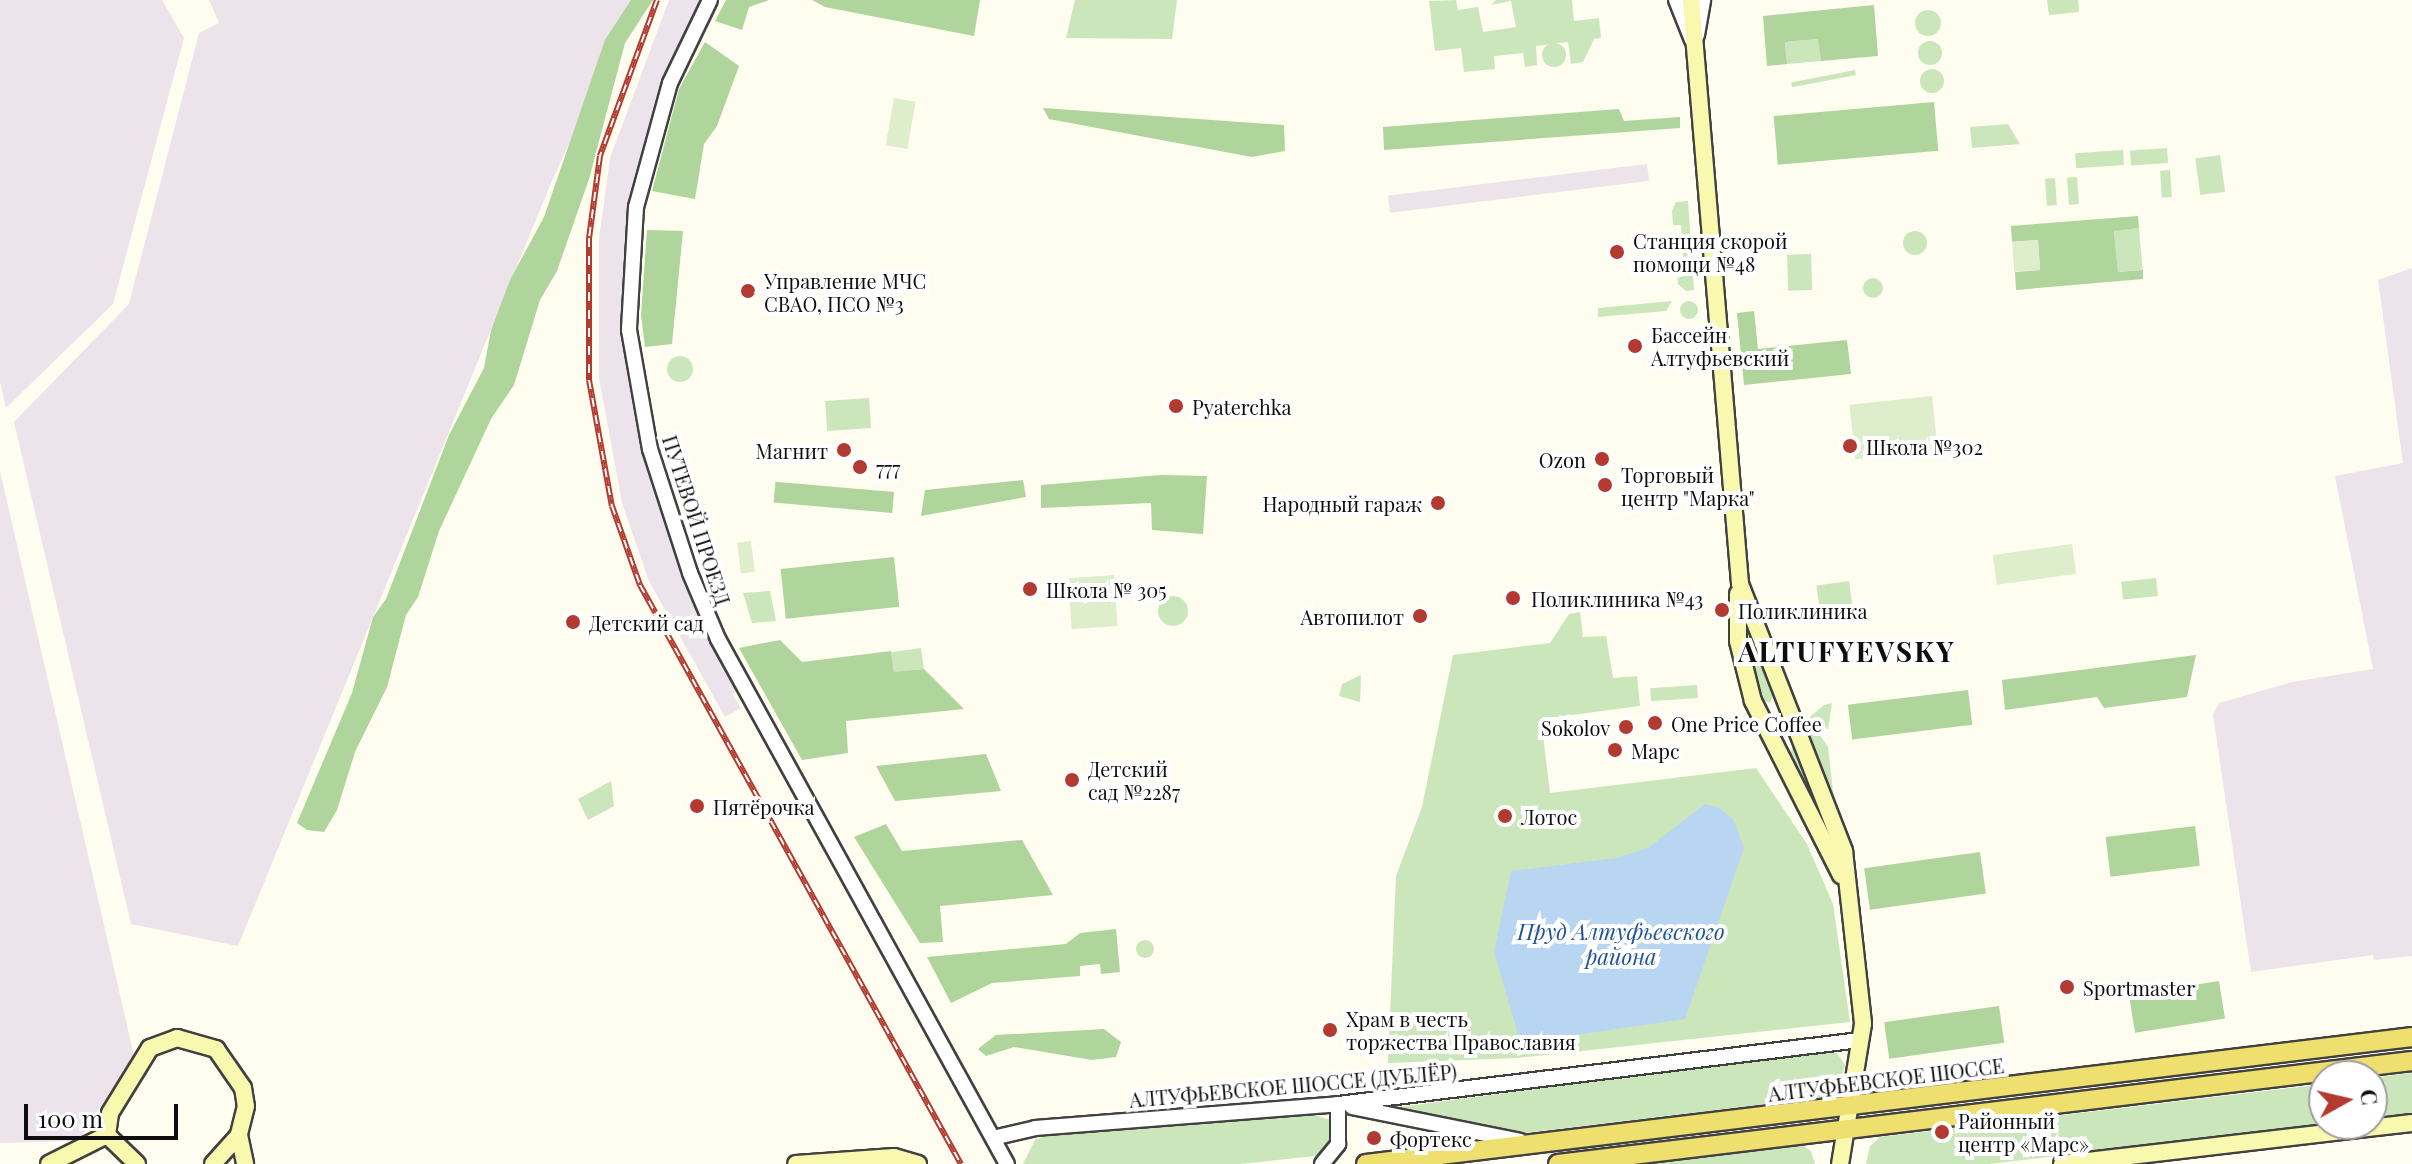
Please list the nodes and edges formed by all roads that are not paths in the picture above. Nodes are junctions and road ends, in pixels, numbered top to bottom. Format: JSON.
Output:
{"nodes":[{"id":1,"x":710,"y":0,"type":"edge"},
{"id":2,"x":1676,"y":0,"type":"edge"},
{"id":3,"x":1691,"y":0,"type":"edge"},
{"id":4,"x":1703,"y":0,"type":"edge"},
{"id":5,"x":1695,"y":47,"type":"junction"},
{"id":6,"x":1740,"y":584,"type":"junction"},
{"id":7,"x":1851,"y":915,"type":"junction"},
{"id":8,"x":2412,"y":1037,"type":"edge"},
{"id":9,"x":1860,"y":1040,"type":"junction"},
{"id":10,"x":2412,"y":1061,"type":"edge"},
{"id":11,"x":1338,"y":1104,"type":"junction"},
{"id":12,"x":1849,"y":1105,"type":"junction"},
{"id":13,"x":1382,"y":1106,"type":"junction"},
{"id":14,"x":2412,"y":1123,"type":"edge"},
{"id":15,"x":1846,"y":1130,"type":"junction"},
{"id":16,"x":107,"y":1135,"type":"junction"},
{"id":17,"x":239,"y":1135,"type":"junction"},
{"id":18,"x":997,"y":1137,"type":"junction"},
{"id":19,"x":1544,"y":1142,"type":"junction"},
{"id":20,"x":917,"y":1163,"type":"edge"},
{"id":21,"x":49,"y":1164,"type":"edge"},
{"id":22,"x":137,"y":1164,"type":"edge"},
{"id":23,"x":213,"y":1164,"type":"edge"},
{"id":24,"x":245,"y":1164,"type":"edge"},
{"id":25,"x":796,"y":1164,"type":"edge"},
{"id":26,"x":1007,"y":1164,"type":"edge"},
{"id":27,"x":1322,"y":1164,"type":"edge"},
{"id":28,"x":1366,"y":1164,"type":"edge"},
{"id":29,"x":1558,"y":1164,"type":"edge"},
{"id":30,"x":1840,"y":1164,"type":"edge"},
{"id":31,"x":2062,"y":1164,"type":"edge"}],
"edges":[{"from":1,"to":18,"type":"street","name":"ПУТЕВОЙ ПРОЕЗД"},
{"from":2,"to":5,"type":"street"},
{"from":3,"to":5,"type":"main road"},
{"from":4,"to":5,"type":"street"},
{"from":5,"to":6,"type":"main road"},
{"from":6,"to":7,"type":"main road"},
{"from":6,"to":7,"type":"main road"},
{"from":7,"to":9,"type":"main road"},
{"from":8,"to":12,"type":"main road","name":"АЛТУФЬЕВСКОЕ ШОССЕ"},
{"from":9,"to":12,"type":"main road"},
{"from":9,"to":13,"type":"street","name":"АЛТУФЬЕВСКОЕ ШОССЕ (ДУБЛЁР)"},
{"from":10,"to":15,"type":"main road"},
{"from":11,"to":13,"type":"street","name":"АЛТУФЬЕВСКОЕ ШОССЕ (ДУБЛЁР)"},
{"from":11,"to":18,"type":"street","name":"АЛТУФЬЕВСКОЕ ШОССЕ (ДУБЛЁР)"},
{"from":11,"to":27,"type":"street"},
{"from":12,"to":15,"type":"main road"},
{"from":12,"to":19,"type":"main road","name":"АЛТУФЬЕВСКОЕ ШОССЕ"},
{"from":13,"to":19,"type":"street"},
{"from":14,"to":31,"type":"main road"},
{"from":15,"to":29,"type":"main road"},
{"from":15,"to":30,"type":"main road"},
{"from":16,"to":17,"type":"main road"},
{"from":16,"to":21,"type":"main road"},
{"from":16,"to":22,"type":"main road"},
{"from":17,"to":23,"type":"main road"},
{"from":17,"to":24,"type":"main road"},
{"from":18,"to":26,"type":"street"},
{"from":19,"to":28,"type":"main road","name":"АЛТУФЬЕВСКОЕ ШОССЕ"},
{"from":20,"to":25,"type":"main road"}]}
